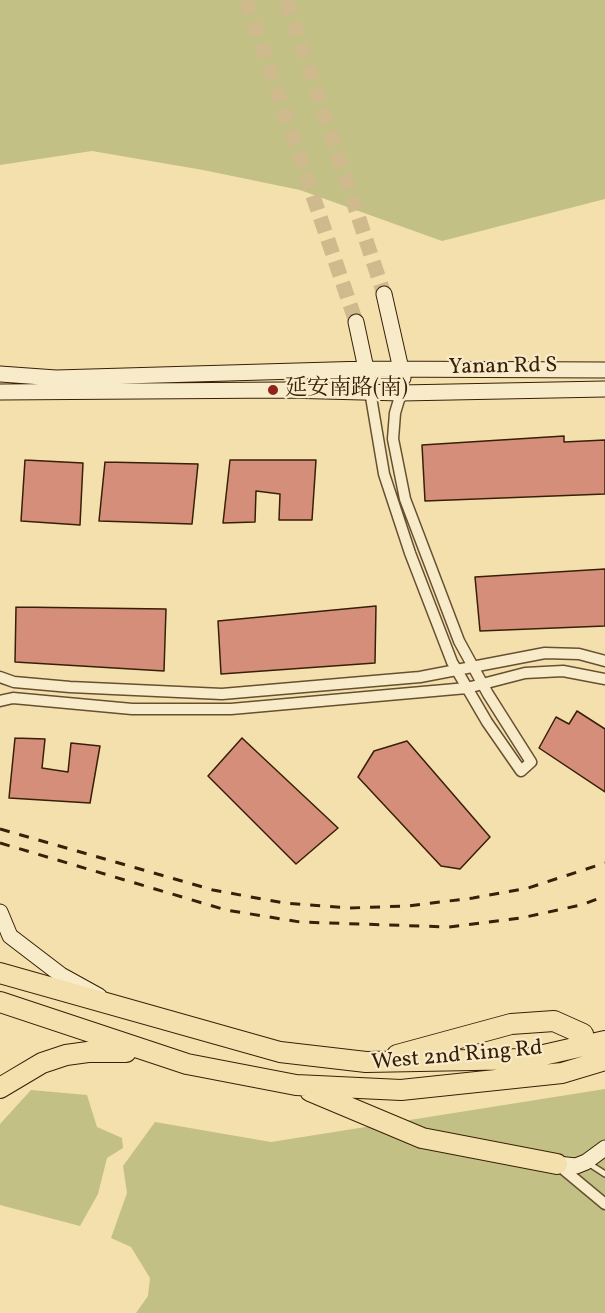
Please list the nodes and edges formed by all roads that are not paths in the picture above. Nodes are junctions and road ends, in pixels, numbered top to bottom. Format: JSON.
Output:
{"nodes":[{"id":1,"x":384,"y":294,"type":"tunnel mouth"},
{"id":2,"x":356,"y":322,"type":"tunnel mouth"},
{"id":3,"x":366,"y":369,"type":"junction"},
{"id":4,"x":605,"y":370,"type":"edge"},
{"id":5,"x":403,"y":371,"type":"junction"},
{"id":6,"x":0,"y":374,"type":"edge"},
{"id":7,"x":605,"y":389,"type":"edge"},
{"id":8,"x":370,"y":391,"type":"junction"},
{"id":9,"x":0,"y":392,"type":"edge"},
{"id":10,"x":401,"y":393,"type":"junction"},
{"id":11,"x":605,"y":661,"type":"edge"},
{"id":12,"x":474,"y":669,"type":"junction"},
{"id":13,"x":458,"y":671,"type":"junction"},
{"id":14,"x":0,"y":677,"type":"edge"},
{"id":15,"x":605,"y":679,"type":"edge"},
{"id":16,"x":483,"y":685,"type":"junction"},
{"id":17,"x":467,"y":688,"type":"junction"},
{"id":18,"x":0,"y":701,"type":"edge"},
{"id":19,"x":0,"y":912,"type":"edge"},
{"id":20,"x":0,"y":973,"type":"edge"},
{"id":21,"x":0,"y":1002,"type":"edge"},
{"id":22,"x":111,"y":1004,"type":"junction"},
{"id":23,"x":583,"y":1034,"type":"dead end"},
{"id":24,"x":605,"y":1041,"type":"edge"},
{"id":25,"x":153,"y":1054,"type":"junction"},
{"id":26,"x":605,"y":1060,"type":"edge"},
{"id":27,"x":366,"y":1062,"type":"junction"},
{"id":28,"x":296,"y":1085,"type":"junction"},
{"id":29,"x":0,"y":1088,"type":"edge"},
{"id":30,"x":605,"y":1148,"type":"edge"},
{"id":31,"x":586,"y":1162,"type":"junction"},
{"id":32,"x":557,"y":1164,"type":"junction"},
{"id":33,"x":605,"y":1174,"type":"edge"},
{"id":34,"x":605,"y":1204,"type":"edge"}],
"edges":[{"from":1,"to":5,"type":"street"},
{"from":2,"to":3,"type":"street"},
{"from":3,"to":5,"type":"street"},
{"from":3,"to":6,"type":"street"},
{"from":3,"to":8,"type":"street"},
{"from":4,"to":5,"type":"street"},
{"from":5,"to":10,"type":"street"},
{"from":7,"to":10,"type":"street","name":"Yanan Rd S"},
{"from":8,"to":9,"type":"street","name":"Yanan Rd S"},
{"from":8,"to":10,"type":"street","name":"Yanan Rd S"},
{"from":8,"to":13,"type":"street"},
{"from":10,"to":12,"type":"street"},
{"from":11,"to":12,"type":"street"},
{"from":12,"to":13,"type":"street"},
{"from":12,"to":16,"type":"street"},
{"from":13,"to":14,"type":"street"},
{"from":13,"to":17,"type":"street"},
{"from":15,"to":16,"type":"street"},
{"from":16,"to":17,"type":"street"},
{"from":16,"to":17,"type":"street"},
{"from":17,"to":18,"type":"street"},
{"from":19,"to":22,"type":"street"},
{"from":20,"to":22,"type":"highway","name":"West 2nd Ring Rd"},
{"from":21,"to":25,"type":"highway","name":"West 2nd Ring Rd"},
{"from":22,"to":27,"type":"highway","name":"West 2nd Ring Rd"},
{"from":23,"to":27,"type":"highway"},
{"from":24,"to":27,"type":"highway","name":"West 2nd Ring Rd"},
{"from":25,"to":28,"type":"highway","name":"West 2nd Ring Rd"},
{"from":25,"to":29,"type":"highway"},
{"from":26,"to":28,"type":"highway","name":"West 2nd Ring Rd"},
{"from":28,"to":32,"type":"highway"},
{"from":30,"to":31,"type":"street"},
{"from":31,"to":32,"type":"street"},
{"from":31,"to":33,"type":"lane"},
{"from":32,"to":34,"type":"street"}]}
